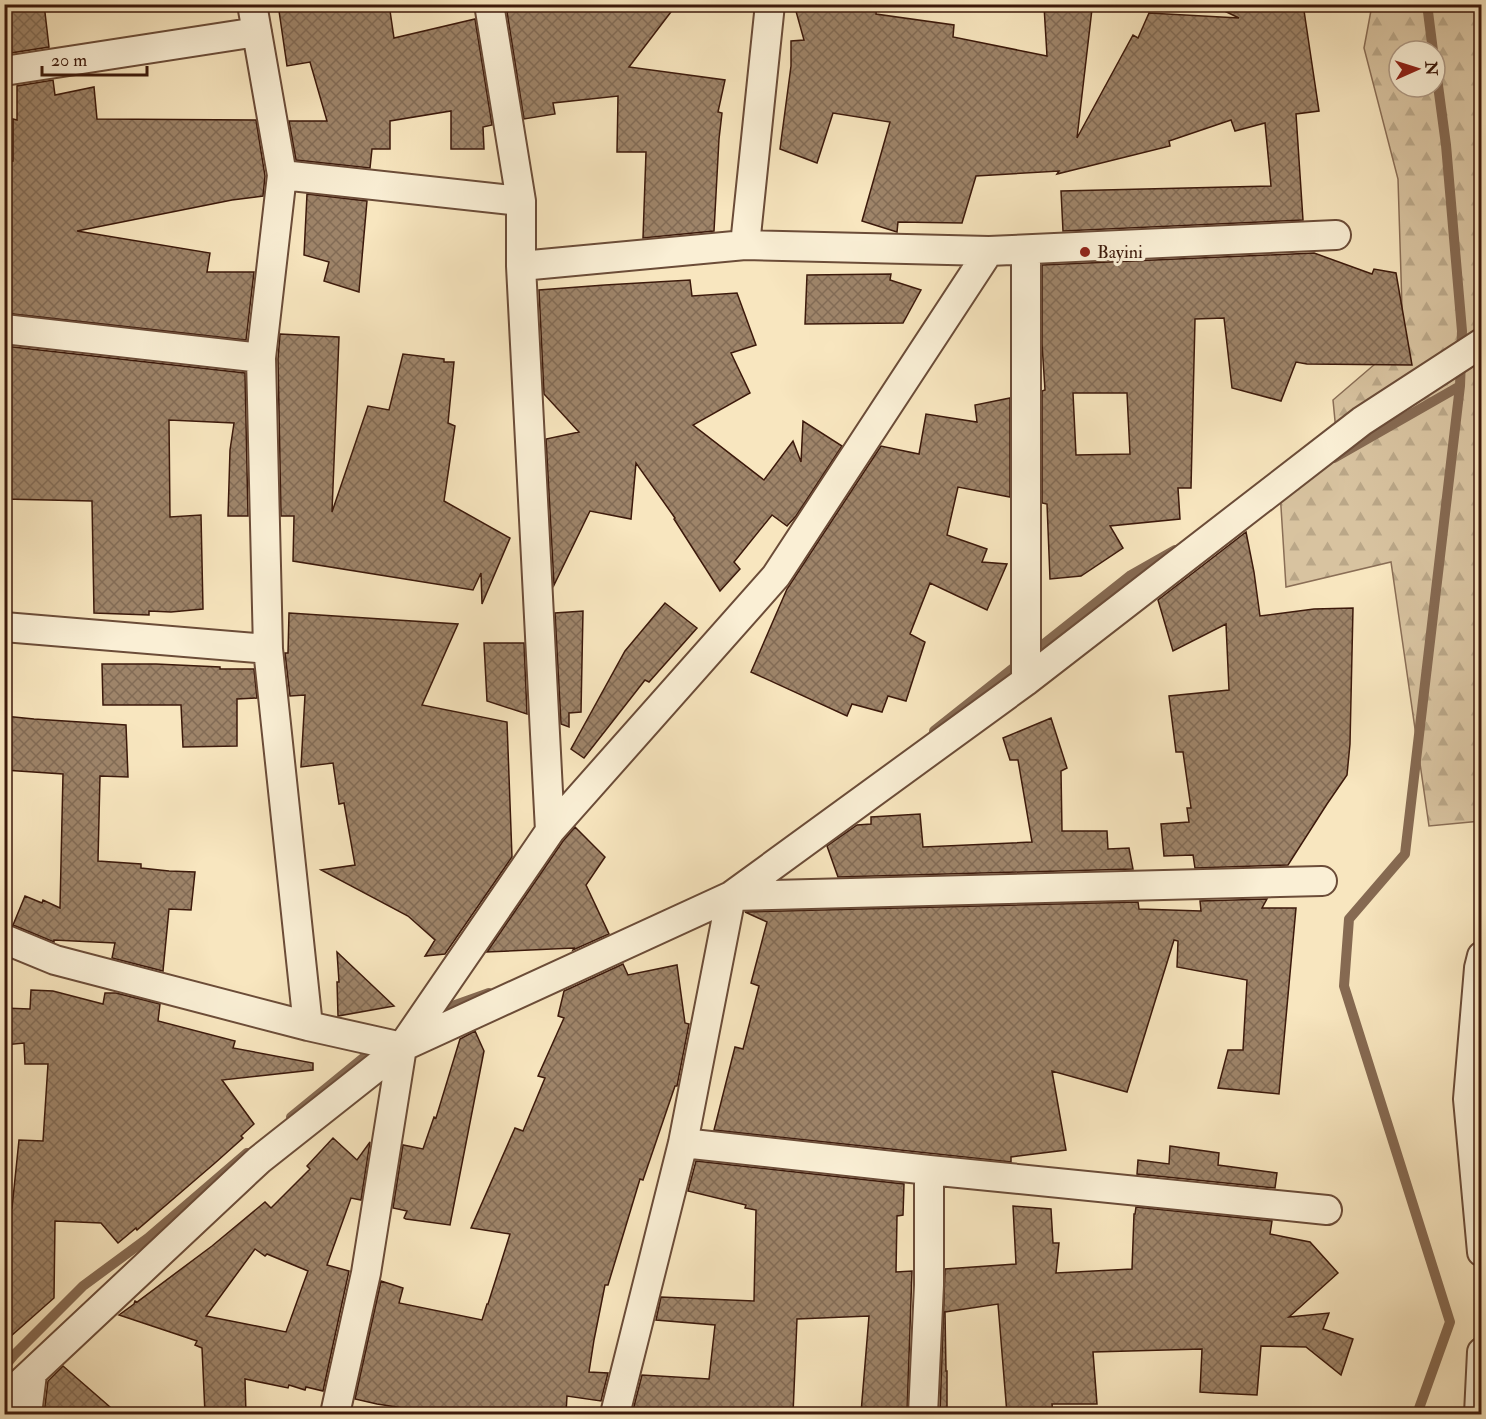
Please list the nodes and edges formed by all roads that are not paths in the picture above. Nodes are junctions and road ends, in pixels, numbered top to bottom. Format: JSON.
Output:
{"nodes":[{"id":1,"x":252,"y":4,"type":"edge"},
{"id":2,"x":489,"y":4,"type":"edge"},
{"id":3,"x":770,"y":4,"type":"edge"},
{"id":4,"x":257,"y":32,"type":"junction"},
{"id":5,"x":4,"y":71,"type":"edge"},
{"id":6,"x":282,"y":175,"type":"junction"},
{"id":7,"x":521,"y":201,"type":"junction"},
{"id":8,"x":1336,"y":235,"type":"dead end"},
{"id":9,"x":746,"y":245,"type":"junction"},
{"id":10,"x":1026,"y":250,"type":"junction"},
{"id":11,"x":989,"y":251,"type":"junction"},
{"id":12,"x":521,"y":266,"type":"junction"},
{"id":13,"x":4,"y":329,"type":"edge"},
{"id":14,"x":1482,"y":343,"type":"edge"},
{"id":15,"x":261,"y":358,"type":"junction"},
{"id":16,"x":4,"y":627,"type":"edge"},
{"id":17,"x":268,"y":648,"type":"junction"},
{"id":18,"x":1026,"y":681,"type":"junction"},
{"id":19,"x":550,"y":831,"type":"junction"},
{"id":20,"x":1322,"y":881,"type":"dead end"},
{"id":21,"x":731,"y":896,"type":"junction"},
{"id":22,"x":4,"y":939,"type":"edge"},
{"id":23,"x":1482,"y":956,"type":"edge"},
{"id":24,"x":308,"y":1026,"type":"junction"},
{"id":25,"x":402,"y":1047,"type":"junction"},
{"id":26,"x":1475,"y":1098,"type":"edge"},
{"id":27,"x":682,"y":1143,"type":"junction"},
{"id":28,"x":929,"y":1170,"type":"junction"},
{"id":29,"x":1328,"y":1210,"type":"dead end"},
{"id":30,"x":1482,"y":1252,"type":"edge"},
{"id":31,"x":1482,"y":1352,"type":"edge"},
{"id":32,"x":32,"y":1374,"type":"junction"},
{"id":33,"x":4,"y":1400,"type":"edge"},
{"id":34,"x":27,"y":1414,"type":"edge"},
{"id":35,"x":335,"y":1414,"type":"edge"},
{"id":36,"x":615,"y":1414,"type":"edge"},
{"id":37,"x":923,"y":1414,"type":"edge"},
{"id":38,"x":1479,"y":1414,"type":"edge"}],
"edges":[{"from":1,"to":4,"type":"street"},
{"from":2,"to":7,"type":"street"},
{"from":3,"to":9,"type":"street"},
{"from":4,"to":5,"type":"street"},
{"from":4,"to":6,"type":"street"},
{"from":6,"to":7,"type":"street"},
{"from":6,"to":15,"type":"street"},
{"from":7,"to":12,"type":"street"},
{"from":8,"to":10,"type":"street"},
{"from":9,"to":11,"type":"street"},
{"from":9,"to":12,"type":"street"},
{"from":10,"to":11,"type":"street"},
{"from":10,"to":18,"type":"street"},
{"from":11,"to":19,"type":"street"},
{"from":12,"to":19,"type":"street"},
{"from":13,"to":15,"type":"street"},
{"from":14,"to":18,"type":"street"},
{"from":15,"to":17,"type":"street"},
{"from":16,"to":17,"type":"street"},
{"from":17,"to":24,"type":"street"},
{"from":18,"to":21,"type":"street"},
{"from":19,"to":25,"type":"street"},
{"from":20,"to":21,"type":"street"},
{"from":21,"to":25,"type":"street"},
{"from":21,"to":27,"type":"street"},
{"from":22,"to":24,"type":"street"},
{"from":23,"to":26,"type":"street"},
{"from":24,"to":25,"type":"street"},
{"from":25,"to":32,"type":"street"},
{"from":25,"to":35,"type":"street"},
{"from":26,"to":30,"type":"street"},
{"from":27,"to":28,"type":"street"},
{"from":27,"to":36,"type":"street"},
{"from":28,"to":29,"type":"street"},
{"from":28,"to":37,"type":"street"},
{"from":31,"to":38,"type":"street"},
{"from":32,"to":33,"type":"street"},
{"from":32,"to":34,"type":"street"}]}
